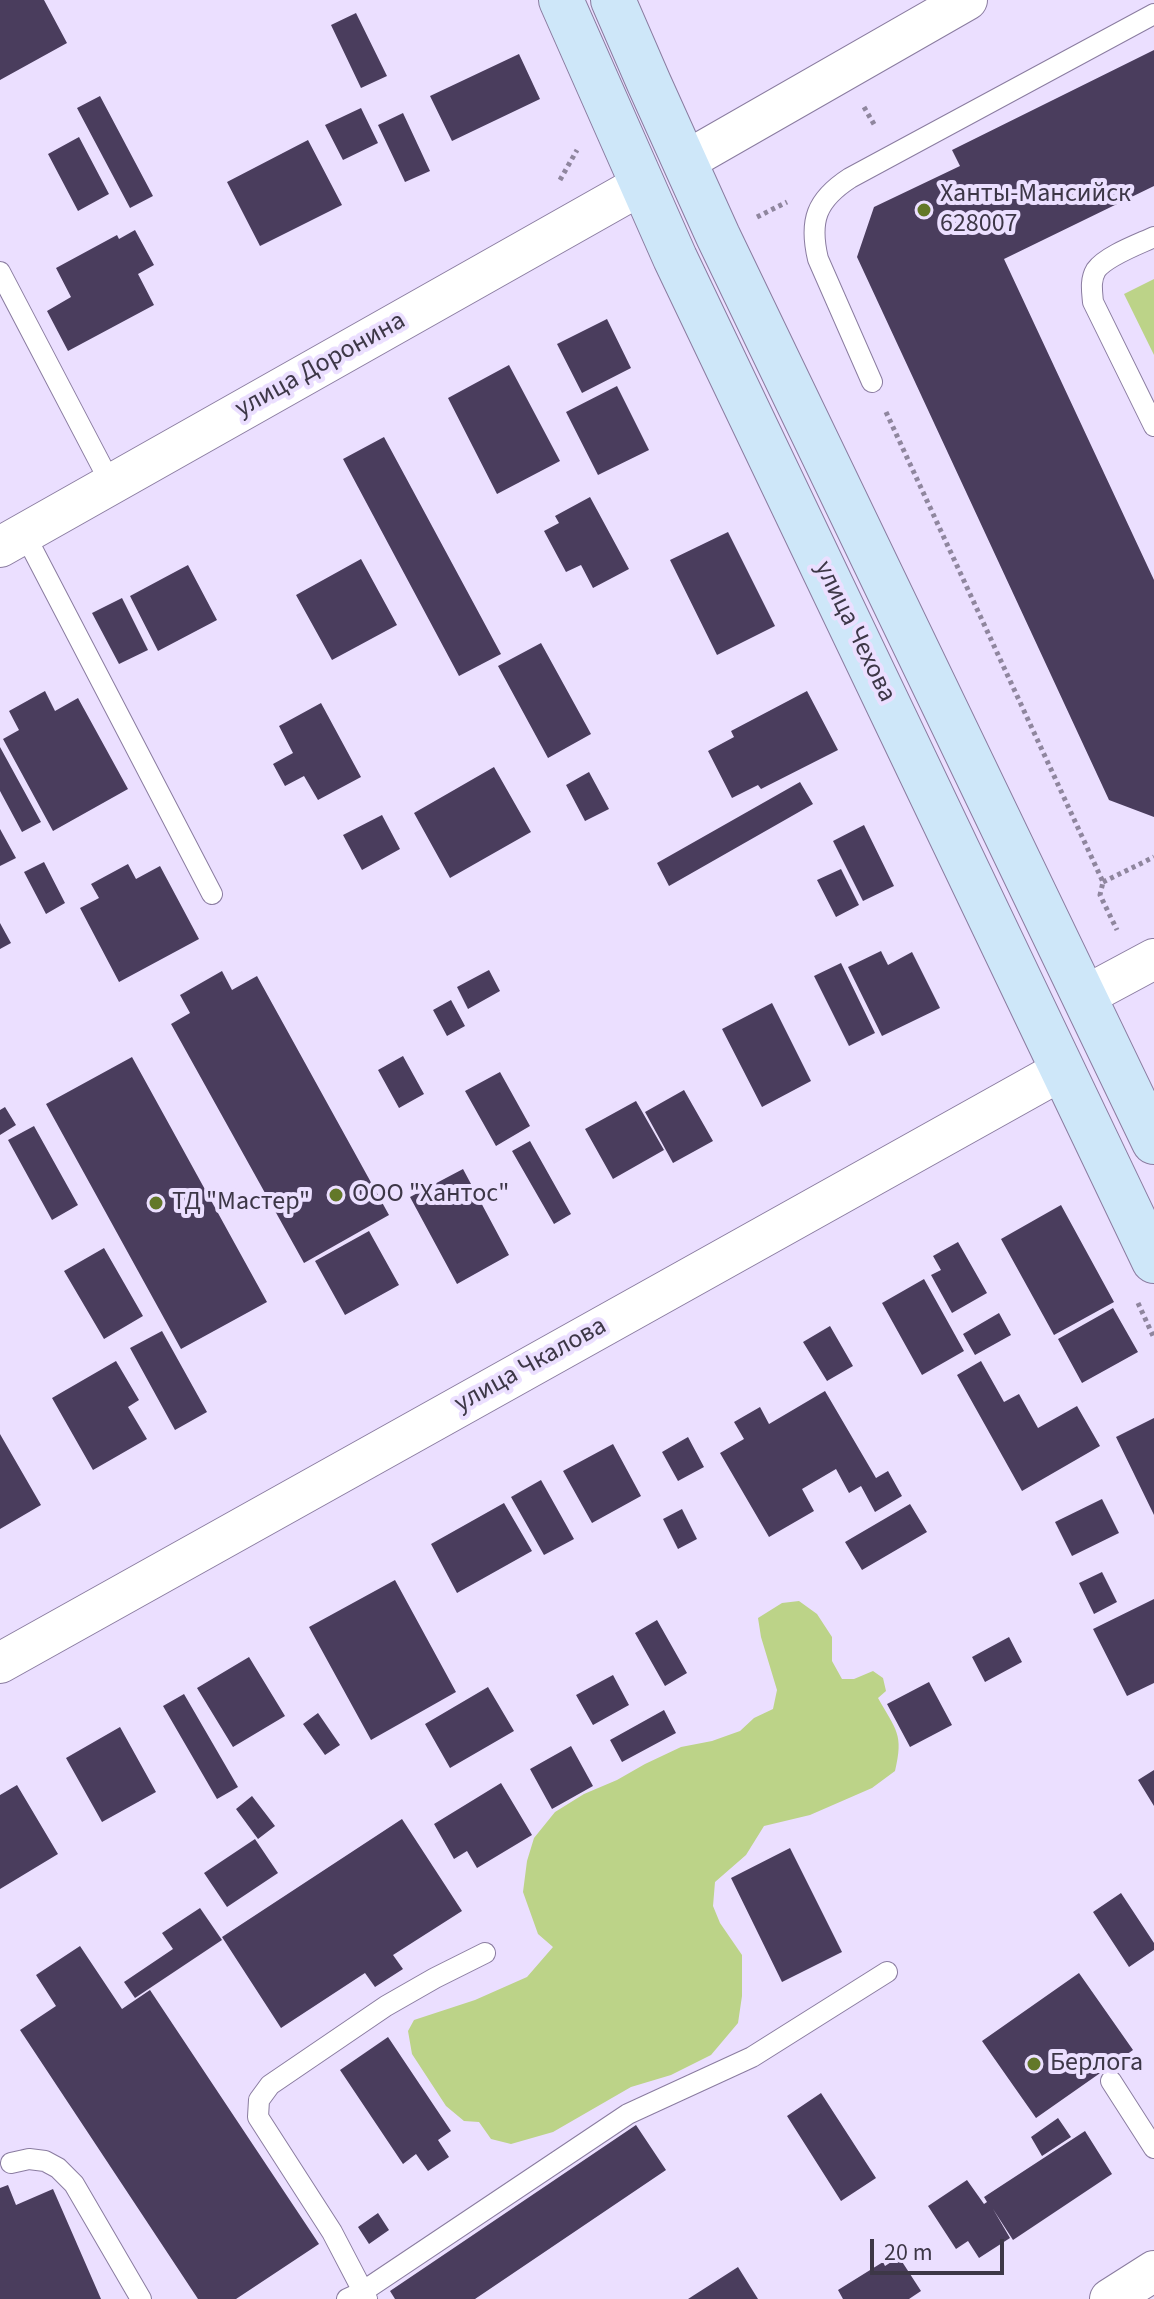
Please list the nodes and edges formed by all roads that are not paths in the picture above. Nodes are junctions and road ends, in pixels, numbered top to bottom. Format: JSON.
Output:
{"nodes":[{"id":1,"x":561,"y":0,"type":"edge"},
{"id":2,"x":613,"y":0,"type":"edge"},
{"id":3,"x":967,"y":0,"type":"edge"},
{"id":4,"x":1154,"y":14,"type":"edge"},
{"id":5,"x":684,"y":162,"type":"junction"},
{"id":6,"x":641,"y":185,"type":"junction"},
{"id":7,"x":1154,"y":237,"type":"edge"},
{"id":8,"x":0,"y":272,"type":"edge"},
{"id":9,"x":872,"y":382,"type":"road end"},
{"id":10,"x":1154,"y":426,"type":"edge"},
{"id":11,"x":111,"y":484,"type":"junction"},
{"id":12,"x":12,"y":540,"type":"edge"},
{"id":13,"x":212,"y":894,"type":"dead end"},
{"id":14,"x":1154,"y":959,"type":"edge"},
{"id":15,"x":1085,"y":996,"type":"junction"},
{"id":16,"x":1062,"y":1070,"type":"junction"},
{"id":17,"x":1154,"y":1142,"type":"edge"},
{"id":18,"x":1154,"y":1261,"type":"edge"},
{"id":19,"x":0,"y":1663,"type":"edge"},
{"id":20,"x":485,"y":1953,"type":"dead end"},
{"id":21,"x":887,"y":1972,"type":"dead end"},
{"id":22,"x":1111,"y":2081,"type":"dead end"},
{"id":23,"x":1154,"y":2148,"type":"edge"},
{"id":24,"x":11,"y":2163,"type":"dead end"},
{"id":25,"x":1154,"y":2271,"type":"edge"},
{"id":26,"x":359,"y":2297,"type":"edge"},
{"id":27,"x":141,"y":2299,"type":"edge"},
{"id":28,"x":1110,"y":2299,"type":"edge"}],
"edges":[{"from":1,"to":6,"type":"main road","name":"улица Чехова"},
{"from":2,"to":5,"type":"main road","name":"улица Чехова"},
{"from":3,"to":5,"type":"street"},
{"from":4,"to":9,"type":"lane"},
{"from":5,"to":6,"type":"main road"},
{"from":5,"to":15,"type":"main road","name":"улица Чехова"},
{"from":6,"to":11,"type":"street","name":"улица Доронина"},
{"from":6,"to":16,"type":"main road","name":"улица Чехова"},
{"from":7,"to":10,"type":"lane"},
{"from":8,"to":11,"type":"lane"},
{"from":11,"to":12,"type":"street","name":"улица Доронина"},
{"from":12,"to":13,"type":"lane"},
{"from":14,"to":15,"type":"street"},
{"from":15,"to":16,"type":"main road"},
{"from":15,"to":17,"type":"main road","name":"улица Чехова"},
{"from":16,"to":18,"type":"main road","name":"улица Чехова"},
{"from":16,"to":19,"type":"street","name":"улица Чкалова"},
{"from":20,"to":26,"type":"lane"},
{"from":21,"to":26,"type":"lane"},
{"from":22,"to":23,"type":"lane"},
{"from":24,"to":27,"type":"lane"},
{"from":25,"to":28,"type":"street"}]}
